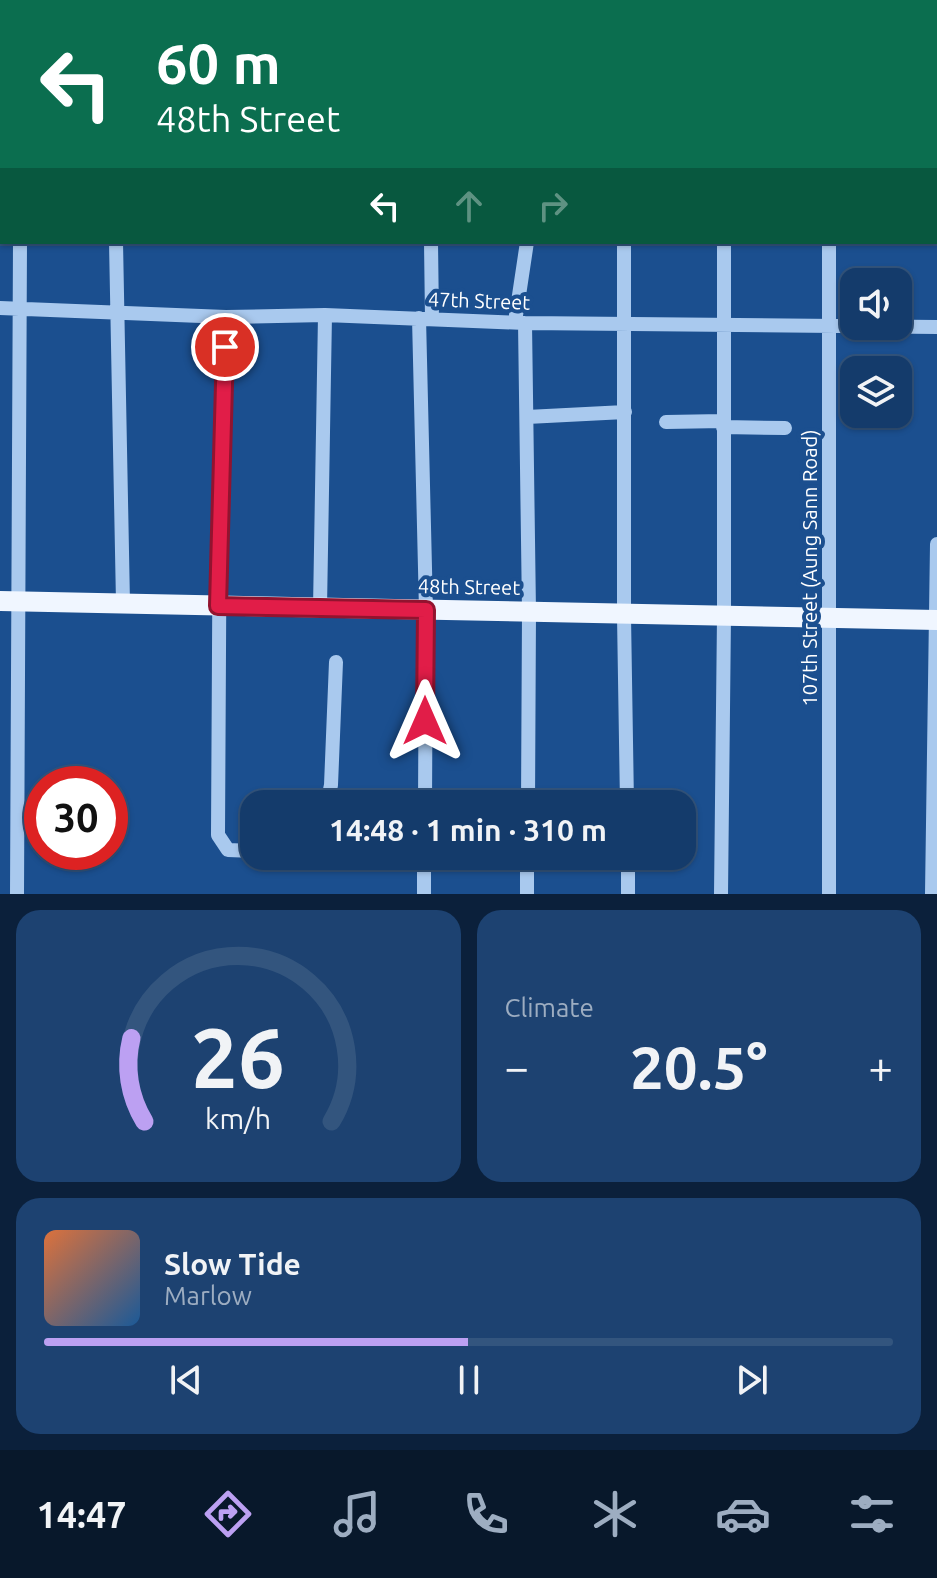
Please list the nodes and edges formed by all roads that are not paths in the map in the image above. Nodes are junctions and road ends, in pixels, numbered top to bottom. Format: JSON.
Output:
{"nodes":[{"id":1,"x":20,"y":244,"type":"edge"},
{"id":2,"x":116,"y":244,"type":"edge"},
{"id":3,"x":431,"y":244,"type":"edge"},
{"id":4,"x":527,"y":244,"type":"edge"},
{"id":5,"x":624,"y":244,"type":"edge"},
{"id":6,"x":724,"y":244,"type":"edge"},
{"id":7,"x":829,"y":244,"type":"edge"},
{"id":8,"x":0,"y":308,"type":"edge"},
{"id":9,"x":20,"y":309,"type":"junction"},
{"id":10,"x":116,"y":313,"type":"junction"},
{"id":11,"x":325,"y":315,"type":"junction"},
{"id":12,"x":226,"y":317,"type":"junction"},
{"id":13,"x":426,"y":319,"type":"junction"},
{"id":14,"x":520,"y":323,"type":"junction"},
{"id":15,"x":724,"y":324,"type":"junction"},
{"id":16,"x":624,"y":325,"type":"junction"},
{"id":17,"x":829,"y":326,"type":"junction"},
{"id":18,"x":937,"y":327,"type":"edge"},
{"id":19,"x":625,"y":412,"type":"junction"},
{"id":20,"x":527,"y":417,"type":"junction"},
{"id":21,"x":666,"y":422,"type":"dead end"},
{"id":22,"x":723,"y":424,"type":"junction"},
{"id":23,"x":785,"y":428,"type":"dead end"},
{"id":24,"x":937,"y":544,"type":"edge"},
{"id":25,"x":10,"y":601,"type":"edge"},
{"id":26,"x":123,"y":603,"type":"junction"},
{"id":27,"x":218,"y":606,"type":"junction"},
{"id":28,"x":320,"y":608,"type":"junction"},
{"id":29,"x":426,"y":610,"type":"junction"},
{"id":30,"x":529,"y":612,"type":"junction"},
{"id":31,"x":624,"y":616,"type":"junction"},
{"id":32,"x":724,"y":616,"type":"junction"},
{"id":33,"x":831,"y":619,"type":"junction"},
{"id":34,"x":937,"y":620,"type":"edge"},
{"id":35,"x":336,"y":662,"type":"dead end"},
{"id":36,"x":330,"y":790,"type":"edge"},
{"id":37,"x":425,"y":790,"type":"edge"},
{"id":38,"x":528,"y":790,"type":"edge"},
{"id":39,"x":627,"y":790,"type":"edge"},
{"id":40,"x":240,"y":850,"type":"edge"},
{"id":41,"x":424,"y":870,"type":"edge"},
{"id":42,"x":527,"y":870,"type":"edge"},
{"id":43,"x":628,"y":870,"type":"edge"},
{"id":44,"x":17,"y":894,"type":"edge"},
{"id":45,"x":424,"y":894,"type":"edge"},
{"id":46,"x":527,"y":894,"type":"edge"},
{"id":47,"x":628,"y":894,"type":"edge"},
{"id":48,"x":721,"y":894,"type":"edge"},
{"id":49,"x":829,"y":894,"type":"edge"},
{"id":50,"x":932,"y":894,"type":"edge"}],
"edges":[{"from":1,"to":9,"type":"street"},
{"from":2,"to":10,"type":"street"},
{"from":3,"to":13,"type":"street"},
{"from":4,"to":14,"type":"street"},
{"from":5,"to":16,"type":"street"},
{"from":6,"to":15,"type":"street"},
{"from":7,"to":17,"type":"street","name":"107th Street (Aung Sann Road)"},
{"from":8,"to":9,"type":"street","name":"47th Street"},
{"from":9,"to":10,"type":"street","name":"47th Street"},
{"from":9,"to":25,"type":"street"},
{"from":10,"to":12,"type":"street","name":"47th Street"},
{"from":10,"to":26,"type":"street"},
{"from":11,"to":12,"type":"street","name":"47th Street"},
{"from":11,"to":13,"type":"street","name":"47th Street"},
{"from":11,"to":28,"type":"street"},
{"from":12,"to":27,"type":"street"},
{"from":13,"to":14,"type":"street","name":"47th Street"},
{"from":13,"to":29,"type":"street"},
{"from":14,"to":16,"type":"street","name":"47th Street"},
{"from":14,"to":20,"type":"street"},
{"from":15,"to":16,"type":"street","name":"47th Street"},
{"from":15,"to":17,"type":"street","name":"47th Street"},
{"from":15,"to":22,"type":"street"},
{"from":16,"to":19,"type":"street"},
{"from":17,"to":18,"type":"street","name":"47th Street"},
{"from":17,"to":33,"type":"street","name":"107th Street (Aung Sann Road)"},
{"from":19,"to":20,"type":"street"},
{"from":19,"to":31,"type":"street"},
{"from":20,"to":30,"type":"street"},
{"from":21,"to":22,"type":"street"},
{"from":22,"to":23,"type":"street"},
{"from":22,"to":32,"type":"street"},
{"from":24,"to":34,"type":"street"},
{"from":25,"to":26,"type":"main road","name":"48th Street"},
{"from":25,"to":44,"type":"street"},
{"from":26,"to":27,"type":"main road","name":"48th Street"},
{"from":27,"to":28,"type":"main road","name":"48th Street"},
{"from":27,"to":40,"type":"street"},
{"from":28,"to":29,"type":"main road","name":"48th Street"},
{"from":29,"to":30,"type":"main road","name":"48th Street"},
{"from":29,"to":37,"type":"street"},
{"from":30,"to":31,"type":"main road","name":"48th Street"},
{"from":30,"to":38,"type":"street"},
{"from":31,"to":32,"type":"main road","name":"48th Street"},
{"from":31,"to":39,"type":"street"},
{"from":32,"to":33,"type":"main road","name":"48th Street"},
{"from":32,"to":48,"type":"street"},
{"from":33,"to":34,"type":"main road","name":"48th Street"},
{"from":33,"to":49,"type":"street","name":"107th Street (Aung Sann Road)"},
{"from":34,"to":50,"type":"street"},
{"from":35,"to":36,"type":"street"},
{"from":41,"to":45,"type":"street"},
{"from":42,"to":46,"type":"street"},
{"from":43,"to":47,"type":"street"}]}
